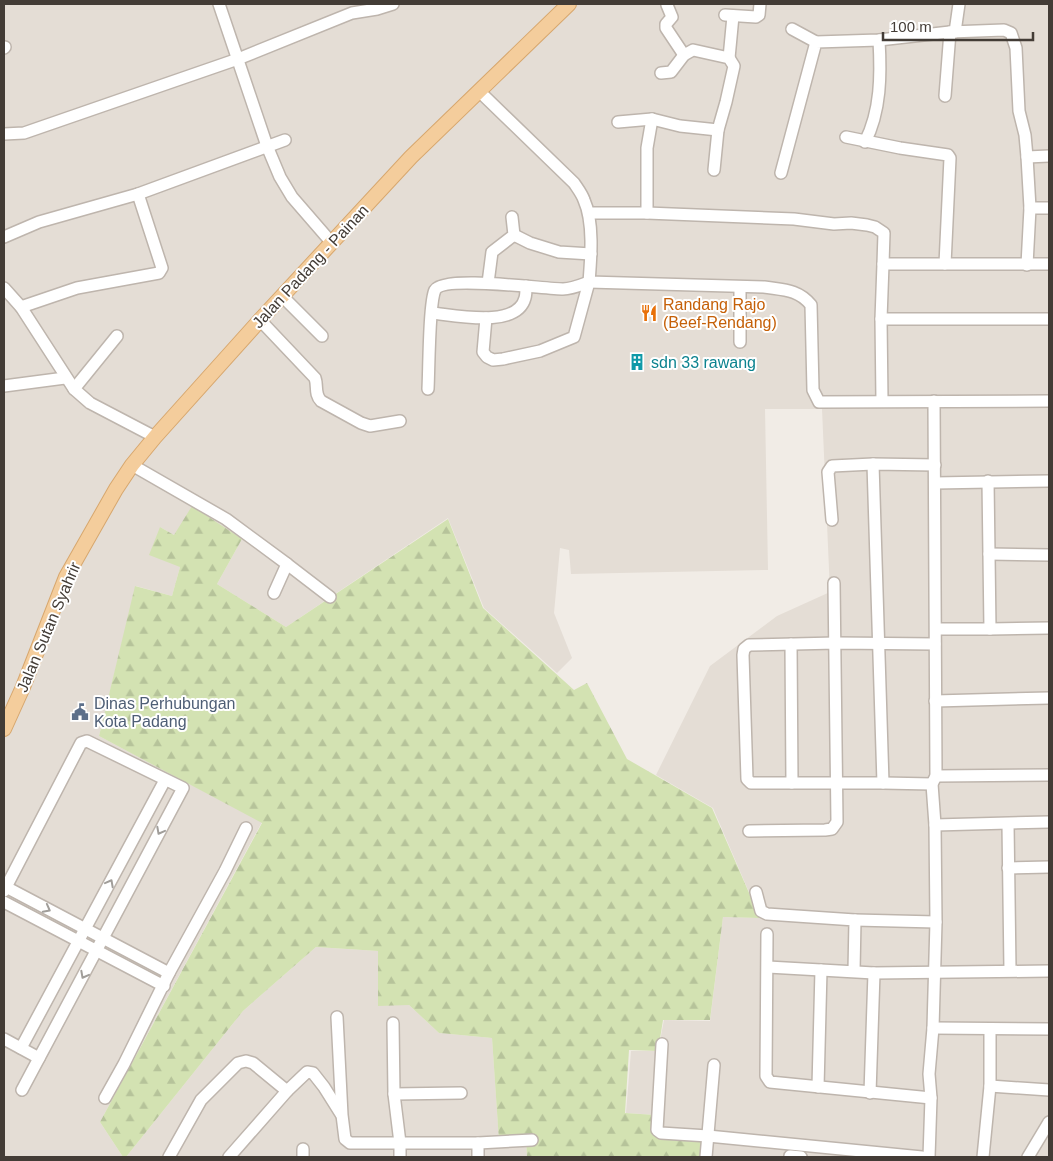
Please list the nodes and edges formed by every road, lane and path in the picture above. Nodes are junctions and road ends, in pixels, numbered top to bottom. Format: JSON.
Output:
{"nodes":[{"id":1,"x":220,"y":4,"type":"edge"},
{"id":2,"x":393,"y":4,"type":"edge"},
{"id":3,"x":760,"y":4,"type":"edge"},
{"id":4,"x":959,"y":4,"type":"edge"},
{"id":5,"x":564,"y":5,"type":"edge"},
{"id":6,"x":667,"y":5,"type":"dead end"},
{"id":7,"x":356,"y":8,"type":"edge"},
{"id":8,"x":792,"y":29,"type":"dead end"},
{"id":9,"x":952,"y":32,"type":"junction"},
{"id":10,"x":879,"y":40,"type":"junction"},
{"id":11,"x":816,"y":42,"type":"junction"},
{"id":12,"x":684,"y":55,"type":"junction"},
{"id":13,"x":729,"y":58,"type":"junction"},
{"id":14,"x":238,"y":59,"type":"junction"},
{"id":15,"x":661,"y":73,"type":"dead end"},
{"id":16,"x":480,"y":92,"type":"junction"},
{"id":17,"x":945,"y":96,"type":"dead end"},
{"id":18,"x":652,"y":119,"type":"junction"},
{"id":19,"x":618,"y":122,"type":"dead end"},
{"id":20,"x":718,"y":130,"type":"junction"},
{"id":21,"x":4,"y":134,"type":"edge"},
{"id":22,"x":846,"y":138,"type":"dead end"},
{"id":23,"x":285,"y":140,"type":"dead end"},
{"id":24,"x":865,"y":142,"type":"junction"},
{"id":25,"x":267,"y":146,"type":"junction"},
{"id":26,"x":1049,"y":156,"type":"edge"},
{"id":27,"x":1027,"y":157,"type":"junction"},
{"id":28,"x":714,"y":170,"type":"dead end"},
{"id":29,"x":781,"y":173,"type":"dead end"},
{"id":30,"x":138,"y":194,"type":"junction"},
{"id":31,"x":1030,"y":208,"type":"junction"},
{"id":32,"x":1049,"y":208,"type":"edge"},
{"id":33,"x":588,"y":213,"type":"junction"},
{"id":34,"x":647,"y":213,"type":"junction"},
{"id":35,"x":512,"y":217,"type":"dead end"},
{"id":36,"x":514,"y":235,"type":"junction"},
{"id":37,"x":4,"y":237,"type":"edge"},
{"id":38,"x":331,"y":242,"type":"junction"},
{"id":39,"x":591,"y":254,"type":"junction"},
{"id":40,"x":883,"y":264,"type":"junction"},
{"id":41,"x":945,"y":264,"type":"junction"},
{"id":42,"x":1049,"y":264,"type":"edge"},
{"id":43,"x":1027,"y":265,"type":"junction"},
{"id":44,"x":589,"y":282,"type":"junction"},
{"id":45,"x":488,"y":283,"type":"junction"},
{"id":46,"x":526,"y":286,"type":"junction"},
{"id":47,"x":740,"y":287,"type":"junction"},
{"id":48,"x":4,"y":288,"type":"edge"},
{"id":49,"x":282,"y":296,"type":"junction"},
{"id":50,"x":21,"y":307,"type":"junction"},
{"id":51,"x":432,"y":313,"type":"junction"},
{"id":52,"x":486,"y":318,"type":"junction"},
{"id":53,"x":881,"y":319,"type":"junction"},
{"id":54,"x":1049,"y":319,"type":"edge"},
{"id":55,"x":260,"y":320,"type":"junction"},
{"id":56,"x":117,"y":336,"type":"dead end"},
{"id":57,"x":322,"y":336,"type":"dead end"},
{"id":58,"x":740,"y":342,"type":"dead end"},
{"id":59,"x":65,"y":378,"type":"junction"},
{"id":60,"x":4,"y":386,"type":"edge"},
{"id":61,"x":74,"y":389,"type":"junction"},
{"id":62,"x":428,"y":389,"type":"dead end"},
{"id":63,"x":882,"y":401,"type":"junction"},
{"id":64,"x":934,"y":401,"type":"junction"},
{"id":65,"x":1049,"y":401,"type":"edge"},
{"id":66,"x":400,"y":421,"type":"dead end"},
{"id":67,"x":155,"y":437,"type":"junction"},
{"id":68,"x":874,"y":464,"type":"junction"},
{"id":69,"x":934,"y":464,"type":"junction"},
{"id":70,"x":132,"y":465,"type":"junction"},
{"id":71,"x":988,"y":481,"type":"junction"},
{"id":72,"x":1049,"y":481,"type":"edge"},
{"id":73,"x":935,"y":483,"type":"junction"},
{"id":74,"x":832,"y":520,"type":"dead end"},
{"id":75,"x":79,"y":552,"type":"joint"},
{"id":76,"x":989,"y":554,"type":"junction"},
{"id":77,"x":1049,"y":556,"type":"edge"},
{"id":78,"x":287,"y":564,"type":"junction"},
{"id":79,"x":834,"y":583,"type":"dead end"},
{"id":80,"x":274,"y":593,"type":"dead end"},
{"id":81,"x":330,"y":597,"type":"dead end"},
{"id":82,"x":1049,"y":628,"type":"edge"},
{"id":83,"x":936,"y":629,"type":"junction"},
{"id":84,"x":990,"y":629,"type":"junction"},
{"id":85,"x":836,"y":643,"type":"junction"},
{"id":86,"x":880,"y":643,"type":"junction"},
{"id":87,"x":791,"y":644,"type":"junction"},
{"id":88,"x":935,"y":644,"type":"junction"},
{"id":89,"x":1049,"y":698,"type":"edge"},
{"id":90,"x":935,"y":701,"type":"junction"},
{"id":91,"x":4,"y":729,"type":"edge"},
{"id":92,"x":1049,"y":775,"type":"edge"},
{"id":93,"x":165,"y":780,"type":"junction"},
{"id":94,"x":934,"y":780,"type":"junction"},
{"id":95,"x":883,"y":782,"type":"junction"},
{"id":96,"x":792,"y":783,"type":"junction"},
{"id":97,"x":837,"y":783,"type":"junction"},
{"id":98,"x":1049,"y":822,"type":"edge"},
{"id":99,"x":1008,"y":824,"type":"junction"},
{"id":100,"x":935,"y":825,"type":"junction"},
{"id":101,"x":246,"y":828,"type":"dead end"},
{"id":102,"x":749,"y":831,"type":"dead end"},
{"id":103,"x":1049,"y":867,"type":"edge"},
{"id":104,"x":1008,"y":868,"type":"junction"},
{"id":105,"x":4,"y":888,"type":"edge"},
{"id":106,"x":756,"y":892,"type":"dead end"},
{"id":107,"x":4,"y":902,"type":"edge"},
{"id":108,"x":855,"y":920,"type":"junction"},
{"id":109,"x":936,"y":922,"type":"junction"},
{"id":110,"x":85,"y":929,"type":"junction"},
{"id":111,"x":767,"y":934,"type":"dead end"},
{"id":112,"x":103,"y":938,"type":"junction"},
{"id":113,"x":78,"y":941,"type":"junction"},
{"id":114,"x":96,"y":951,"type":"junction"},
{"id":115,"x":768,"y":967,"type":"junction"},
{"id":116,"x":821,"y":970,"type":"junction"},
{"id":117,"x":1010,"y":970,"type":"junction"},
{"id":118,"x":854,"y":971,"type":"junction"},
{"id":119,"x":1049,"y":971,"type":"edge"},
{"id":120,"x":934,"y":972,"type":"junction"},
{"id":121,"x":169,"y":973,"type":"junction"},
{"id":122,"x":874,"y":973,"type":"junction"},
{"id":123,"x":164,"y":986,"type":"junction"},
{"id":124,"x":338,"y":1017,"type":"dead end"},
{"id":125,"x":393,"y":1023,"type":"dead end"},
{"id":126,"x":933,"y":1028,"type":"junction"},
{"id":127,"x":990,"y":1029,"type":"junction"},
{"id":128,"x":1049,"y":1029,"type":"edge"},
{"id":129,"x":4,"y":1039,"type":"edge"},
{"id":130,"x":662,"y":1044,"type":"dead end"},
{"id":131,"x":21,"y":1048,"type":"junction"},
{"id":132,"x":40,"y":1058,"type":"junction"},
{"id":133,"x":714,"y":1066,"type":"dead end"},
{"id":134,"x":990,"y":1086,"type":"junction"},
{"id":135,"x":818,"y":1087,"type":"junction"},
{"id":136,"x":22,"y":1090,"type":"dead end"},
{"id":137,"x":1049,"y":1090,"type":"edge"},
{"id":138,"x":287,"y":1091,"type":"junction"},
{"id":139,"x":461,"y":1093,"type":"dead end"},
{"id":140,"x":870,"y":1093,"type":"junction"},
{"id":141,"x":394,"y":1094,"type":"junction"},
{"id":142,"x":105,"y":1098,"type":"dead end"},
{"id":143,"x":931,"y":1098,"type":"junction"},
{"id":144,"x":342,"y":1115,"type":"junction"},
{"id":145,"x":1049,"y":1122,"type":"edge"},
{"id":146,"x":708,"y":1136,"type":"junction"},
{"id":147,"x":532,"y":1140,"type":"dead end"},
{"id":148,"x":400,"y":1143,"type":"junction"},
{"id":149,"x":478,"y":1143,"type":"junction"},
{"id":150,"x":169,"y":1157,"type":"edge"},
{"id":151,"x":229,"y":1157,"type":"edge"},
{"id":152,"x":400,"y":1157,"type":"edge"},
{"id":153,"x":478,"y":1157,"type":"edge"},
{"id":154,"x":706,"y":1157,"type":"edge"},
{"id":155,"x":922,"y":1157,"type":"edge"},
{"id":156,"x":930,"y":1157,"type":"edge"},
{"id":157,"x":983,"y":1157,"type":"edge"},
{"id":158,"x":1028,"y":1157,"type":"edge"}],
"edges":[{"from":1,"to":14,"type":"street"},
{"from":2,"to":7,"type":"street"},
{"from":3,"to":13,"type":"street"},
{"from":4,"to":9,"type":"street"},
{"from":5,"to":16,"type":"main road","name":"Jalan Padang - Painan"},
{"from":6,"to":12,"type":"street"},
{"from":7,"to":14,"type":"street"},
{"from":8,"to":11,"type":"street"},
{"from":9,"to":10,"type":"street"},
{"from":9,"to":17,"type":"street"},
{"from":9,"to":27,"type":"street"},
{"from":10,"to":11,"type":"street"},
{"from":10,"to":24,"type":"street"},
{"from":11,"to":29,"type":"street"},
{"from":12,"to":13,"type":"street"},
{"from":12,"to":15,"type":"street"},
{"from":13,"to":20,"type":"street"},
{"from":14,"to":21,"type":"street"},
{"from":14,"to":25,"type":"street"},
{"from":16,"to":33,"type":"street"},
{"from":16,"to":38,"type":"main road","name":"Jalan Padang - Painan"},
{"from":18,"to":19,"type":"street"},
{"from":18,"to":20,"type":"street"},
{"from":18,"to":34,"type":"street"},
{"from":20,"to":28,"type":"street"},
{"from":22,"to":24,"type":"street"},
{"from":23,"to":25,"type":"street"},
{"from":24,"to":41,"type":"street"},
{"from":25,"to":30,"type":"street"},
{"from":25,"to":38,"type":"street"},
{"from":26,"to":27,"type":"street"},
{"from":27,"to":31,"type":"street"},
{"from":30,"to":37,"type":"street"},
{"from":30,"to":50,"type":"street"},
{"from":31,"to":32,"type":"street"},
{"from":31,"to":43,"type":"street"},
{"from":33,"to":34,"type":"street"},
{"from":33,"to":39,"type":"street"},
{"from":34,"to":40,"type":"street"},
{"from":35,"to":36,"type":"street"},
{"from":36,"to":39,"type":"street"},
{"from":36,"to":45,"type":"street"},
{"from":38,"to":49,"type":"main road","name":"Jalan Padang - Painan"},
{"from":39,"to":44,"type":"street"},
{"from":40,"to":41,"type":"street"},
{"from":40,"to":53,"type":"street"},
{"from":41,"to":43,"type":"street"},
{"from":42,"to":43,"type":"street"},
{"from":44,"to":46,"type":"street"},
{"from":44,"to":47,"type":"street"},
{"from":44,"to":52,"type":"street"},
{"from":45,"to":46,"type":"street"},
{"from":45,"to":51,"type":"street"},
{"from":46,"to":52,"type":"street"},
{"from":47,"to":58,"type":"street"},
{"from":47,"to":63,"type":"street"},
{"from":48,"to":50,"type":"street"},
{"from":49,"to":55,"type":"main road","name":"Jalan Padang - Painan"},
{"from":49,"to":57,"type":"street"},
{"from":50,"to":59,"type":"street"},
{"from":51,"to":52,"type":"street"},
{"from":51,"to":62,"type":"street"},
{"from":53,"to":54,"type":"street"},
{"from":53,"to":63,"type":"street"},
{"from":55,"to":66,"type":"street"},
{"from":55,"to":67,"type":"main road","name":"Jalan Padang - Painan"},
{"from":56,"to":61,"type":"street"},
{"from":59,"to":60,"type":"street"},
{"from":59,"to":61,"type":"street"},
{"from":61,"to":67,"type":"street"},
{"from":63,"to":64,"type":"street"},
{"from":64,"to":65,"type":"street"},
{"from":64,"to":69,"type":"street"},
{"from":67,"to":70,"type":"main road","name":"Jalan Padang - Painan"},
{"from":68,"to":69,"type":"street"},
{"from":68,"to":74,"type":"street"},
{"from":68,"to":86,"type":"street"},
{"from":69,"to":73,"type":"street"},
{"from":70,"to":75,"type":"main road","name":"Jalan Padang - Painan"},
{"from":70,"to":78,"type":"street"},
{"from":71,"to":72,"type":"street"},
{"from":71,"to":73,"type":"street"},
{"from":71,"to":76,"type":"street"},
{"from":73,"to":83,"type":"street"},
{"from":75,"to":91,"type":"main road","name":"Jalan Sutan Syahrir"},
{"from":76,"to":77,"type":"street"},
{"from":76,"to":84,"type":"street"},
{"from":78,"to":80,"type":"street"},
{"from":78,"to":81,"type":"street"},
{"from":79,"to":85,"type":"street"},
{"from":82,"to":84,"type":"street"},
{"from":83,"to":84,"type":"street"},
{"from":83,"to":88,"type":"street"},
{"from":85,"to":86,"type":"street"},
{"from":85,"to":87,"type":"street"},
{"from":85,"to":97,"type":"street"},
{"from":86,"to":88,"type":"street"},
{"from":86,"to":95,"type":"street"},
{"from":87,"to":96,"type":"street"},
{"from":87,"to":96,"type":"street"},
{"from":88,"to":90,"type":"street"},
{"from":89,"to":90,"type":"street"},
{"from":90,"to":94,"type":"street"},
{"from":92,"to":94,"type":"street"},
{"from":93,"to":105,"type":"street"},
{"from":110,"to":93,"type":"street","one_way":true},
{"from":93,"to":112,"type":"street","one_way":true},
{"from":94,"to":95,"type":"street"},
{"from":94,"to":100,"type":"street"},
{"from":95,"to":97,"type":"street"},
{"from":96,"to":97,"type":"street"},
{"from":97,"to":102,"type":"street"},
{"from":98,"to":99,"type":"street"},
{"from":99,"to":100,"type":"street"},
{"from":99,"to":104,"type":"street"},
{"from":100,"to":109,"type":"street"},
{"from":101,"to":121,"type":"street"},
{"from":103,"to":104,"type":"street"},
{"from":104,"to":117,"type":"street"},
{"from":105,"to":110,"type":"street","one_way":true},
{"from":106,"to":108,"type":"street"},
{"from":107,"to":113,"type":"street"},
{"from":108,"to":109,"type":"street"},
{"from":108,"to":118,"type":"street"},
{"from":109,"to":120,"type":"street"},
{"from":110,"to":112,"type":"street"},
{"from":110,"to":113,"type":"street"},
{"from":111,"to":115,"type":"street"},
{"from":112,"to":114,"type":"street"},
{"from":112,"to":121,"type":"street"},
{"from":113,"to":114,"type":"street"},
{"from":113,"to":131,"type":"street"},
{"from":114,"to":123,"type":"street"},
{"from":114,"to":132,"type":"street","one_way":true},
{"from":115,"to":116,"type":"street"},
{"from":115,"to":135,"type":"street"},
{"from":116,"to":118,"type":"street"},
{"from":116,"to":135,"type":"street"},
{"from":117,"to":119,"type":"street"},
{"from":117,"to":120,"type":"street"},
{"from":118,"to":122,"type":"street"},
{"from":120,"to":122,"type":"street"},
{"from":120,"to":126,"type":"street"},
{"from":121,"to":123,"type":"street"},
{"from":122,"to":140,"type":"street"},
{"from":123,"to":142,"type":"street"},
{"from":124,"to":144,"type":"street"},
{"from":125,"to":141,"type":"street"},
{"from":126,"to":127,"type":"street"},
{"from":126,"to":143,"type":"street"},
{"from":127,"to":128,"type":"street"},
{"from":127,"to":134,"type":"street"},
{"from":129,"to":131,"type":"street"},
{"from":130,"to":146,"type":"street"},
{"from":131,"to":132,"type":"street"},
{"from":132,"to":136,"type":"street"},
{"from":133,"to":146,"type":"street"},
{"from":134,"to":137,"type":"street"},
{"from":134,"to":157,"type":"street"},
{"from":135,"to":140,"type":"street"},
{"from":138,"to":144,"type":"street"},
{"from":138,"to":150,"type":"street"},
{"from":138,"to":151,"type":"street"},
{"from":139,"to":141,"type":"street"},
{"from":140,"to":143,"type":"street"},
{"from":141,"to":148,"type":"street"},
{"from":143,"to":156,"type":"street"},
{"from":144,"to":148,"type":"street"},
{"from":145,"to":158,"type":"street"},
{"from":146,"to":154,"type":"street"},
{"from":146,"to":155,"type":"street"},
{"from":147,"to":149,"type":"street"},
{"from":148,"to":149,"type":"street"},
{"from":148,"to":152,"type":"street"},
{"from":149,"to":153,"type":"street"}]}
